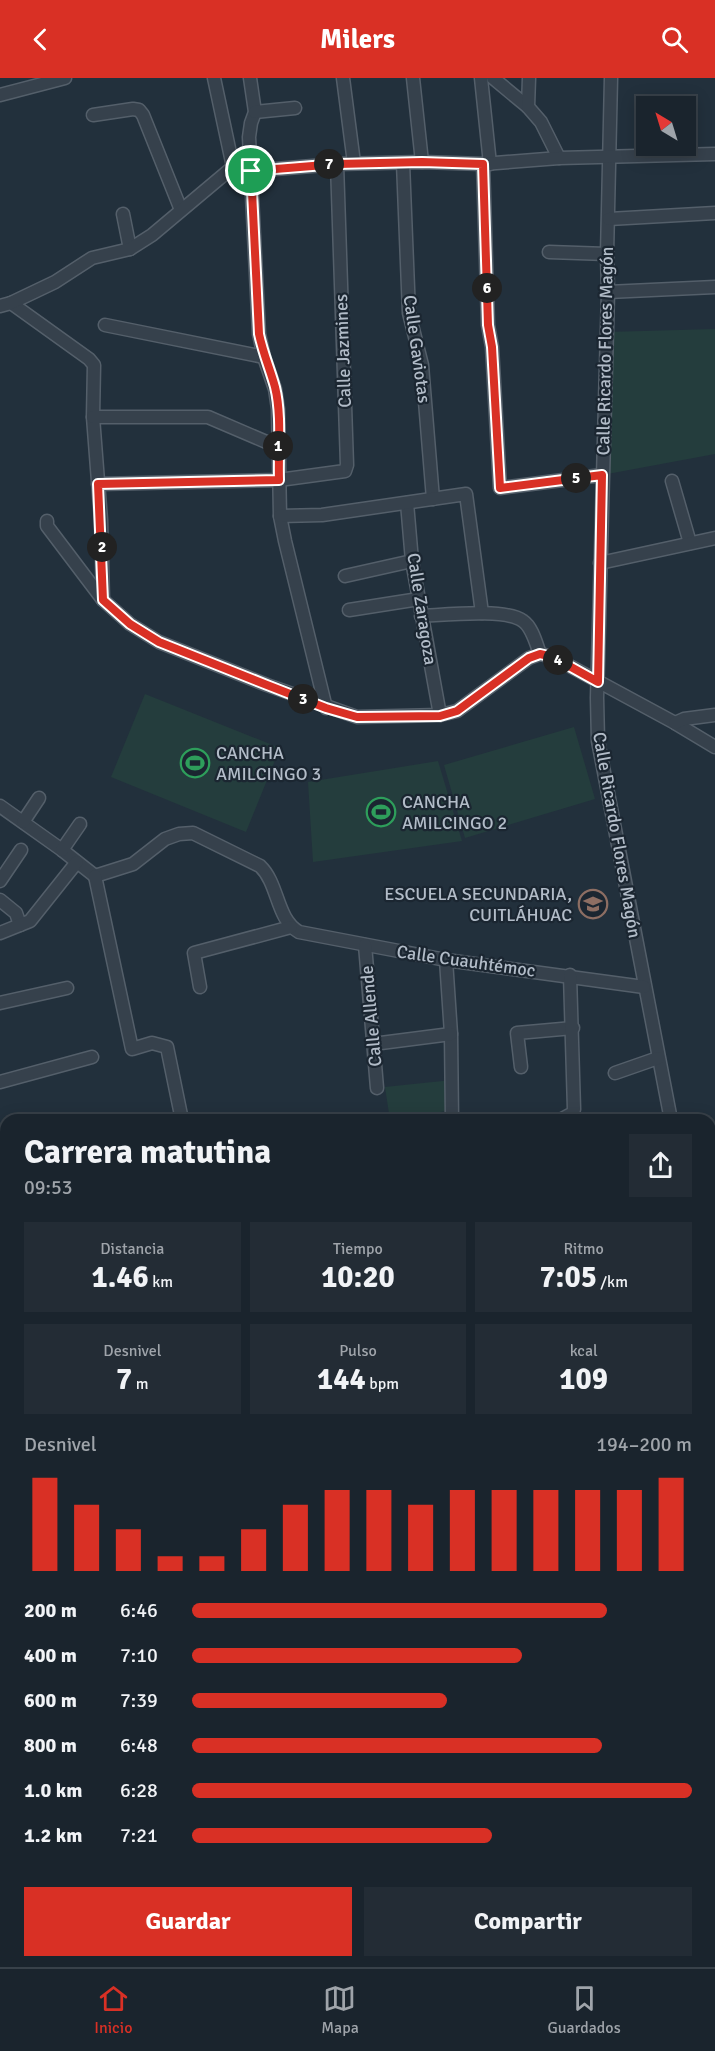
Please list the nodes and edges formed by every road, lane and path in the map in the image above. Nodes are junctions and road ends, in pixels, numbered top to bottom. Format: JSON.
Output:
{"nodes":[{"id":1,"x":65,"y":78,"type":"edge"},
{"id":2,"x":214,"y":78,"type":"edge"},
{"id":3,"x":250,"y":78,"type":"edge"},
{"id":4,"x":343,"y":78,"type":"edge"},
{"id":5,"x":413,"y":78,"type":"edge"},
{"id":6,"x":481,"y":78,"type":"edge"},
{"id":7,"x":493,"y":78,"type":"edge"},
{"id":8,"x":529,"y":78,"type":"edge"},
{"id":9,"x":611,"y":78,"type":"edge"},
{"id":10,"x":0,"y":95,"type":"edge"},
{"id":11,"x":528,"y":107,"type":"junction"},
{"id":12,"x":295,"y":108,"type":"dead end"},
{"id":13,"x":255,"y":112,"type":"junction"},
{"id":14,"x":93,"y":115,"type":"dead end"},
{"id":15,"x":715,"y":154,"type":"edge"},
{"id":16,"x":610,"y":157,"type":"junction"},
{"id":17,"x":559,"y":158,"type":"junction"},
{"id":18,"x":422,"y":162,"type":"junction"},
{"id":19,"x":354,"y":163,"type":"junction"},
{"id":20,"x":403,"y":163,"type":"junction"},
{"id":21,"x":337,"y":164,"type":"junction"},
{"id":22,"x":486,"y":164,"type":"junction"},
{"id":23,"x":233,"y":167,"type":"junction"},
{"id":24,"x":251,"y":171,"type":"junction"},
{"id":25,"x":181,"y":210,"type":"junction"},
{"id":26,"x":715,"y":213,"type":"edge"},
{"id":27,"x":123,"y":214,"type":"dead end"},
{"id":28,"x":609,"y":219,"type":"junction"},
{"id":29,"x":130,"y":249,"type":"junction"},
{"id":30,"x":549,"y":252,"type":"dead end"},
{"id":31,"x":607,"y":254,"type":"junction"},
{"id":32,"x":715,"y":287,"type":"edge"},
{"id":33,"x":608,"y":292,"type":"junction"},
{"id":34,"x":3,"y":303,"type":"edge"},
{"id":35,"x":105,"y":325,"type":"dead end"},
{"id":36,"x":264,"y":357,"type":"junction"},
{"id":37,"x":93,"y":417,"type":"junction"},
{"id":38,"x":278,"y":447,"type":"junction"},
{"id":39,"x":602,"y":475,"type":"junction"},
{"id":40,"x":279,"y":480,"type":"junction"},
{"id":41,"x":672,"y":481,"type":"dead end"},
{"id":42,"x":98,"y":484,"type":"junction"},
{"id":43,"x":433,"y":499,"type":"junction"},
{"id":44,"x":407,"y":503,"type":"junction"},
{"id":45,"x":280,"y":516,"type":"junction"},
{"id":46,"x":47,"y":522,"type":"dead end"},
{"id":47,"x":715,"y":538,"type":"edge"},
{"id":48,"x":690,"y":543,"type":"junction"},
{"id":49,"x":412,"y":561,"type":"junction"},
{"id":50,"x":600,"y":563,"type":"junction"},
{"id":51,"x":345,"y":576,"type":"dead end"},
{"id":52,"x":419,"y":599,"type":"junction"},
{"id":53,"x":103,"y":600,"type":"junction"},
{"id":54,"x":349,"y":610,"type":"dead end"},
{"id":55,"x":482,"y":613,"type":"junction"},
{"id":56,"x":421,"y":616,"type":"junction"},
{"id":57,"x":540,"y":654,"type":"junction"},
{"id":58,"x":598,"y":682,"type":"junction"},
{"id":59,"x":326,"y":708,"type":"junction"},
{"id":60,"x":440,"y":716,"type":"junction"},
{"id":61,"x":715,"y":716,"type":"edge"},
{"id":62,"x":675,"y":723,"type":"junction"},
{"id":63,"x":715,"y":747,"type":"edge"},
{"id":64,"x":39,"y":798,"type":"dead end"},
{"id":65,"x":0,"y":806,"type":"edge"},
{"id":66,"x":23,"y":822,"type":"junction"},
{"id":67,"x":80,"y":824,"type":"dead end"},
{"id":68,"x":21,"y":850,"type":"dead end"},
{"id":69,"x":62,"y":850,"type":"junction"},
{"id":70,"x":77,"y":862,"type":"junction"},
{"id":71,"x":5,"y":864,"type":"edge"},
{"id":72,"x":95,"y":876,"type":"junction"},
{"id":73,"x":0,"y":881,"type":"edge"},
{"id":74,"x":0,"y":900,"type":"edge"},
{"id":75,"x":20,"y":925,"type":"junction"},
{"id":76,"x":291,"y":927,"type":"junction"},
{"id":77,"x":0,"y":933,"type":"edge"},
{"id":78,"x":365,"y":945,"type":"junction"},
{"id":79,"x":446,"y":960,"type":"junction"},
{"id":80,"x":570,"y":975,"type":"junction"},
{"id":81,"x":200,"y":987,"type":"dead end"},
{"id":82,"x":644,"y":987,"type":"junction"},
{"id":83,"x":67,"y":988,"type":"dead end"},
{"id":84,"x":0,"y":1003,"type":"edge"},
{"id":85,"x":573,"y":1028,"type":"junction"},
{"id":86,"x":451,"y":1034,"type":"junction"},
{"id":87,"x":373,"y":1044,"type":"junction"},
{"id":88,"x":92,"y":1057,"type":"dead end"},
{"id":89,"x":658,"y":1058,"type":"junction"},
{"id":90,"x":521,"y":1067,"type":"dead end"},
{"id":91,"x":615,"y":1073,"type":"dead end"},
{"id":92,"x":0,"y":1082,"type":"edge"},
{"id":93,"x":377,"y":1088,"type":"dead end"},
{"id":94,"x":181,"y":1114,"type":"edge"},
{"id":95,"x":452,"y":1114,"type":"edge"},
{"id":96,"x":571,"y":1114,"type":"edge"},
{"id":97,"x":668,"y":1114,"type":"edge"}],
"edges":[{"from":1,"to":10,"type":"street"},
{"from":2,"to":23,"type":"street"},
{"from":3,"to":13,"type":"street"},
{"from":4,"to":19,"type":"street"},
{"from":5,"to":18,"type":"street"},
{"from":6,"to":22,"type":"street"},
{"from":7,"to":11,"type":"street"},
{"from":8,"to":11,"type":"street"},
{"from":9,"to":16,"type":"street","name":"Calle Ricardo Flores Magón"},
{"from":11,"to":17,"type":"street"},
{"from":12,"to":13,"type":"street"},
{"from":13,"to":24,"type":"street"},
{"from":14,"to":25,"type":"street"},
{"from":15,"to":16,"type":"street"},
{"from":16,"to":17,"type":"street"},
{"from":16,"to":28,"type":"street","name":"Calle Ricardo Flores Magón"},
{"from":17,"to":22,"type":"street"},
{"from":18,"to":20,"type":"street"},
{"from":18,"to":22,"type":"street"},
{"from":19,"to":20,"type":"street"},
{"from":19,"to":21,"type":"street"},
{"from":20,"to":43,"type":"street","name":"Calle Gaviotas"},
{"from":21,"to":24,"type":"street"},
{"from":21,"to":40,"type":"street","name":"Calle Jazmines"},
{"from":22,"to":39,"type":"street"},
{"from":23,"to":24,"type":"street"},
{"from":23,"to":25,"type":"street"},
{"from":24,"to":36,"type":"street"},
{"from":25,"to":29,"type":"street"},
{"from":26,"to":28,"type":"street"},
{"from":27,"to":29,"type":"street"},
{"from":28,"to":31,"type":"street","name":"Calle Ricardo Flores Magón"},
{"from":29,"to":34,"type":"street"},
{"from":30,"to":31,"type":"street"},
{"from":31,"to":33,"type":"street","name":"Calle Ricardo Flores Magón"},
{"from":32,"to":33,"type":"street"},
{"from":33,"to":39,"type":"street","name":"Calle Ricardo Flores Magón"},
{"from":34,"to":37,"type":"street"},
{"from":35,"to":36,"type":"street"},
{"from":36,"to":38,"type":"street"},
{"from":37,"to":38,"type":"street"},
{"from":37,"to":42,"type":"street"},
{"from":38,"to":40,"type":"street"},
{"from":39,"to":50,"type":"street","name":"Calle Ricardo Flores Magón"},
{"from":40,"to":42,"type":"street","name":"Calle Jazmines"},
{"from":40,"to":45,"type":"street"},
{"from":41,"to":48,"type":"street"},
{"from":42,"to":53,"type":"street"},
{"from":43,"to":44,"type":"street"},
{"from":43,"to":55,"type":"street"},
{"from":44,"to":45,"type":"street"},
{"from":44,"to":49,"type":"street","name":"Calle Zaragoza"},
{"from":45,"to":59,"type":"street"},
{"from":46,"to":53,"type":"street"},
{"from":47,"to":48,"type":"street"},
{"from":48,"to":50,"type":"street"},
{"from":49,"to":51,"type":"street"},
{"from":49,"to":52,"type":"street","name":"Calle Zaragoza"},
{"from":50,"to":58,"type":"street","name":"Calle Ricardo Flores Magón"},
{"from":52,"to":54,"type":"street"},
{"from":52,"to":56,"type":"street","name":"Calle Zaragoza"},
{"from":53,"to":59,"type":"street"},
{"from":55,"to":56,"type":"street"},
{"from":55,"to":57,"type":"street"},
{"from":56,"to":60,"type":"street","name":"Calle Zaragoza"},
{"from":57,"to":58,"type":"street"},
{"from":57,"to":60,"type":"street"},
{"from":58,"to":62,"type":"street"},
{"from":58,"to":82,"type":"street","name":"Calle Ricardo Flores Magón"},
{"from":59,"to":60,"type":"street"},
{"from":61,"to":62,"type":"street"},
{"from":62,"to":63,"type":"street"},
{"from":64,"to":66,"type":"street"},
{"from":65,"to":66,"type":"street"},
{"from":66,"to":69,"type":"street"},
{"from":67,"to":69,"type":"street"},
{"from":68,"to":71,"type":"street"},
{"from":69,"to":70,"type":"street"},
{"from":70,"to":72,"type":"street"},
{"from":70,"to":75,"type":"street"},
{"from":71,"to":73,"type":"street"},
{"from":72,"to":76,"type":"street"},
{"from":72,"to":94,"type":"street"},
{"from":74,"to":75,"type":"street"},
{"from":75,"to":77,"type":"street"},
{"from":76,"to":78,"type":"street","name":"Calle Cuauhtémoc"},
{"from":76,"to":81,"type":"street"},
{"from":78,"to":79,"type":"street","name":"Calle Cuauhtémoc"},
{"from":78,"to":87,"type":"street","name":"Calle Allende"},
{"from":79,"to":80,"type":"street","name":"Calle Cuauhtémoc"},
{"from":79,"to":86,"type":"street"},
{"from":80,"to":82,"type":"street","name":"Calle Cuauhtémoc"},
{"from":80,"to":85,"type":"street"},
{"from":82,"to":89,"type":"street","name":"Calle Ricardo Flores Magón"},
{"from":83,"to":84,"type":"street"},
{"from":85,"to":90,"type":"street"},
{"from":85,"to":96,"type":"street"},
{"from":86,"to":87,"type":"street"},
{"from":86,"to":95,"type":"street"},
{"from":87,"to":93,"type":"street","name":"Calle Allende"},
{"from":88,"to":92,"type":"street"},
{"from":89,"to":91,"type":"street"},
{"from":89,"to":97,"type":"street","name":"Calle Ricardo Flores Magón"}]}
